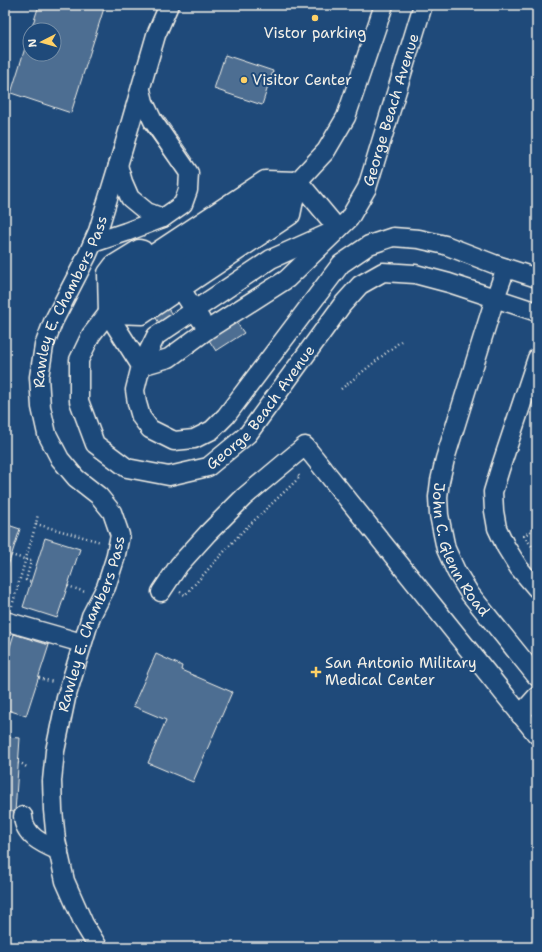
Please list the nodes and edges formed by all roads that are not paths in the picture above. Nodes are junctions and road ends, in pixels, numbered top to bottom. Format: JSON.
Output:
{"nodes":[{"id":1,"x":169,"y":5,"type":"edge"},
{"id":2,"x":384,"y":5,"type":"edge"},
{"id":3,"x":423,"y":5,"type":"edge"},
{"id":4,"x":141,"y":90,"type":"junction"},
{"id":5,"x":118,"y":165,"type":"junction"},
{"id":6,"x":298,"y":181,"type":"junction"},
{"id":7,"x":163,"y":218,"type":"junction"},
{"id":8,"x":338,"y":229,"type":"junction"},
{"id":9,"x":93,"y":243,"type":"junction"},
{"id":10,"x":506,"y":268,"type":"junction"},
{"id":11,"x":168,"y":270,"type":"junction"},
{"id":12,"x":537,"y":278,"type":"edge"},
{"id":13,"x":495,"y":298,"type":"junction"},
{"id":14,"x":248,"y":304,"type":"junction"},
{"id":15,"x":537,"y":312,"type":"edge"},
{"id":16,"x":108,"y":314,"type":"junction"},
{"id":17,"x":201,"y":320,"type":"junction"},
{"id":18,"x":186,"y":346,"type":"junction"},
{"id":19,"x":537,"y":358,"type":"edge"},
{"id":20,"x":141,"y":366,"type":"junction"},
{"id":21,"x":537,"y":589,"type":"edge"},
{"id":22,"x":161,"y":592,"type":"dead end"},
{"id":23,"x":6,"y":621,"type":"edge"},
{"id":24,"x":82,"y":643,"type":"junction"},
{"id":25,"x":537,"y":677,"type":"edge"},
{"id":26,"x":537,"y":696,"type":"edge"},
{"id":27,"x":520,"y":715,"type":"junction"},
{"id":28,"x":537,"y":735,"type":"edge"},
{"id":29,"x":23,"y":816,"type":"dead end"},
{"id":30,"x":58,"y":851,"type":"junction"},
{"id":31,"x":98,"y":947,"type":"edge"}],
"edges":[{"from":1,"to":4,"type":"street","name":"Rawley E. Chambers Pass"},
{"from":2,"to":6,"type":"street"},
{"from":3,"to":8,"type":"street","name":"George Beach Avenue"},
{"from":4,"to":5,"type":"street","name":"Rawley E. Chambers Pass"},
{"from":4,"to":7,"type":"street"},
{"from":5,"to":7,"type":"street"},
{"from":5,"to":9,"type":"street","name":"Rawley E. Chambers Pass"},
{"from":6,"to":8,"type":"street"},
{"from":6,"to":11,"type":"street"},
{"from":6,"to":11,"type":"street"},
{"from":7,"to":9,"type":"street"},
{"from":8,"to":14,"type":"street"},
{"from":8,"to":17,"type":"street"},
{"from":9,"to":24,"type":"street","name":"Rawley E. Chambers Pass"},
{"from":10,"to":12,"type":"street","name":"George Beach Avenue"},
{"from":10,"to":13,"type":"street","name":"John C. Glenn Road"},
{"from":10,"to":20,"type":"street","name":"George Beach Avenue"},
{"from":11,"to":16,"type":"street","name":"George Beach Avenue"},
{"from":11,"to":16,"type":"street"},
{"from":11,"to":16,"type":"street"},
{"from":11,"to":17,"type":"street"},
{"from":13,"to":15,"type":"street","name":"George Beach Avenue"},
{"from":13,"to":16,"type":"street","name":"George Beach Avenue"},
{"from":13,"to":25,"type":"street","name":"John C. Glenn Road"},
{"from":14,"to":17,"type":"street"},
{"from":14,"to":18,"type":"street"},
{"from":16,"to":20,"type":"street"},
{"from":17,"to":18,"type":"street"},
{"from":17,"to":20,"type":"street"},
{"from":18,"to":20,"type":"street"},
{"from":19,"to":21,"type":"street"},
{"from":22,"to":27,"type":"street"},
{"from":23,"to":24,"type":"street"},
{"from":24,"to":30,"type":"street","name":"Rawley E. Chambers Pass"},
{"from":26,"to":27,"type":"street"},
{"from":27,"to":28,"type":"street"},
{"from":29,"to":30,"type":"street"},
{"from":30,"to":31,"type":"street","name":"Rawley E. Chambers Pass"}]}
